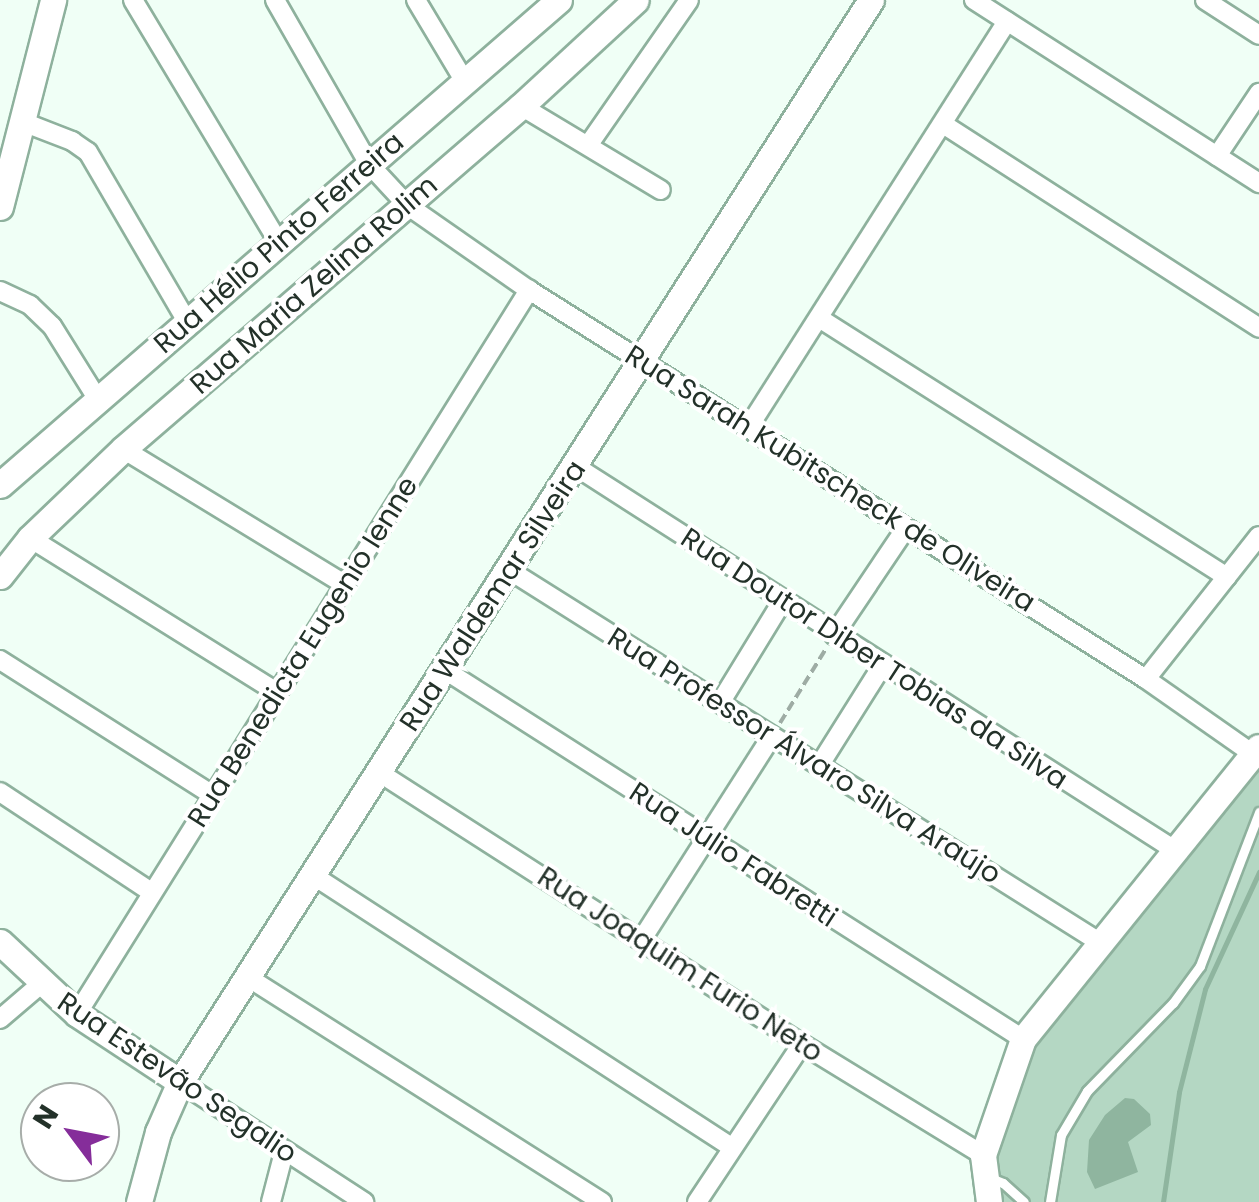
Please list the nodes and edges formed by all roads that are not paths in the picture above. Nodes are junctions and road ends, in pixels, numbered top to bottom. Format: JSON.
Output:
{"nodes":[{"id":1,"x":53,"y":0,"type":"edge"},
{"id":2,"x":132,"y":0,"type":"edge"},
{"id":3,"x":275,"y":0,"type":"edge"},
{"id":4,"x":416,"y":0,"type":"edge"},
{"id":5,"x":636,"y":0,"type":"edge"},
{"id":6,"x":689,"y":0,"type":"edge"},
{"id":7,"x":870,"y":0,"type":"edge"},
{"id":8,"x":974,"y":0,"type":"edge"},
{"id":9,"x":1205,"y":0,"type":"edge"},
{"id":10,"x":556,"y":1,"type":"edge"},
{"id":11,"x":1007,"y":21,"type":"junction"},
{"id":12,"x":1259,"y":35,"type":"edge"},
{"id":13,"x":464,"y":82,"type":"junction"},
{"id":14,"x":1259,"y":93,"type":"edge"},
{"id":15,"x":521,"y":106,"type":"junction"},
{"id":16,"x":23,"y":122,"type":"junction"},
{"id":17,"x":942,"y":124,"type":"junction"},
{"id":18,"x":589,"y":144,"type":"junction"},
{"id":19,"x":1217,"y":156,"type":"junction"},
{"id":20,"x":369,"y":164,"type":"junction"},
{"id":21,"x":1259,"y":183,"type":"edge"},
{"id":22,"x":661,"y":190,"type":"dead end"},
{"id":23,"x":1,"y":197,"type":"edge"},
{"id":24,"x":407,"y":206,"type":"junction"},
{"id":25,"x":279,"y":243,"type":"junction"},
{"id":26,"x":529,"y":290,"type":"junction"},
{"id":27,"x":0,"y":291,"type":"edge"},
{"id":28,"x":820,"y":318,"type":"junction"},
{"id":29,"x":188,"y":323,"type":"junction"},
{"id":30,"x":1259,"y":328,"type":"edge"},
{"id":31,"x":642,"y":360,"type":"junction"},
{"id":32,"x":98,"y":400,"type":"junction"},
{"id":33,"x":748,"y":428,"type":"junction"},
{"id":34,"x":123,"y":450,"type":"junction"},
{"id":35,"x":575,"y":466,"type":"junction"},
{"id":36,"x":1,"y":483,"type":"edge"},
{"id":37,"x":906,"y":528,"type":"junction"},
{"id":38,"x":1259,"y":536,"type":"edge"},
{"id":39,"x":30,"y":538,"type":"junction"},
{"id":40,"x":509,"y":570,"type":"junction"},
{"id":41,"x":0,"y":576,"type":"edge"},
{"id":42,"x":1226,"y":577,"type":"junction"},
{"id":43,"x":346,"y":585,"type":"junction"},
{"id":44,"x":782,"y":602,"type":"junction"},
{"id":45,"x":834,"y":635,"type":"junction"},
{"id":46,"x":0,"y":660,"type":"edge"},
{"id":47,"x":882,"y":666,"type":"junction"},
{"id":48,"x":445,"y":670,"type":"junction"},
{"id":49,"x":1146,"y":679,"type":"junction"},
{"id":50,"x":278,"y":693,"type":"junction"},
{"id":51,"x":720,"y":703,"type":"junction"},
{"id":52,"x":772,"y":736,"type":"junction"},
{"id":53,"x":1256,"y":751,"type":"edge"},
{"id":54,"x":820,"y":766,"type":"junction"},
{"id":55,"x":380,"y":773,"type":"junction"},
{"id":56,"x":0,"y":792,"type":"edge"},
{"id":57,"x":213,"y":795,"type":"junction"},
{"id":58,"x":1259,"y":812,"type":"edge"},
{"id":59,"x":705,"y":838,"type":"junction"},
{"id":60,"x":1174,"y":850,"type":"junction"},
{"id":61,"x":314,"y":876,"type":"junction"},
{"id":62,"x":151,"y":892,"type":"junction"},
{"id":63,"x":642,"y":939,"type":"junction"},
{"id":64,"x":0,"y":942,"type":"edge"},
{"id":65,"x":1099,"y":942,"type":"junction"},
{"id":66,"x":249,"y":978,"type":"junction"},
{"id":67,"x":40,"y":984,"type":"junction"},
{"id":68,"x":77,"y":1014,"type":"junction"},
{"id":69,"x":0,"y":1018,"type":"edge"},
{"id":70,"x":1023,"y":1039,"type":"junction"},
{"id":71,"x":802,"y":1044,"type":"junction"},
{"id":72,"x":180,"y":1082,"type":"junction"},
{"id":73,"x":732,"y":1146,"type":"junction"},
{"id":74,"x":284,"y":1152,"type":"junction"},
{"id":75,"x":986,"y":1178,"type":"edge"},
{"id":76,"x":139,"y":1202,"type":"edge"},
{"id":77,"x":271,"y":1202,"type":"edge"},
{"id":78,"x":364,"y":1202,"type":"edge"},
{"id":79,"x":602,"y":1202,"type":"edge"},
{"id":80,"x":697,"y":1202,"type":"edge"},
{"id":81,"x":1024,"y":1202,"type":"edge"},
{"id":82,"x":1050,"y":1202,"type":"edge"}],
"edges":[{"from":1,"to":16,"type":"street"},
{"from":2,"to":25,"type":"street"},
{"from":3,"to":20,"type":"street","name":"Rua Sarah Kubitscheck de Oliveira"},
{"from":4,"to":13,"type":"street"},
{"from":5,"to":15,"type":"street","name":"Rua Maria Zelina Rolim"},
{"from":6,"to":18,"type":"street"},
{"from":7,"to":31,"type":"street","name":"Rua Waldemar Silveira"},
{"from":8,"to":11,"type":"street"},
{"from":9,"to":12,"type":"street"},
{"from":10,"to":13,"type":"street","name":"Rua Hélio Pinto Ferreira"},
{"from":11,"to":17,"type":"street"},
{"from":11,"to":19,"type":"street"},
{"from":13,"to":20,"type":"street","name":"Rua Hélio Pinto Ferreira"},
{"from":14,"to":19,"type":"street"},
{"from":15,"to":18,"type":"street"},
{"from":15,"to":24,"type":"street","name":"Rua Maria Zelina Rolim"},
{"from":16,"to":23,"type":"street"},
{"from":16,"to":29,"type":"street"},
{"from":17,"to":28,"type":"street"},
{"from":17,"to":30,"type":"street"},
{"from":18,"to":22,"type":"street"},
{"from":19,"to":21,"type":"street"},
{"from":20,"to":24,"type":"street","name":"Rua Sarah Kubitscheck de Oliveira"},
{"from":20,"to":25,"type":"street","name":"Rua Hélio Pinto Ferreira"},
{"from":24,"to":26,"type":"street","name":"Rua Sarah Kubitscheck de Oliveira"},
{"from":24,"to":34,"type":"street","name":"Rua Maria Zelina Rolim"},
{"from":25,"to":29,"type":"street","name":"Rua Hélio Pinto Ferreira"},
{"from":26,"to":31,"type":"street","name":"Rua Sarah Kubitscheck de Oliveira"},
{"from":26,"to":43,"type":"street","name":"Rua Benedicta Eugenio Ienne"},
{"from":27,"to":32,"type":"street"},
{"from":28,"to":33,"type":"street"},
{"from":28,"to":42,"type":"street"},
{"from":29,"to":32,"type":"street","name":"Rua Hélio Pinto Ferreira"},
{"from":31,"to":33,"type":"street","name":"Rua Sarah Kubitscheck de Oliveira"},
{"from":31,"to":35,"type":"street","name":"Rua Waldemar Silveira"},
{"from":32,"to":36,"type":"street","name":"Rua Hélio Pinto Ferreira"},
{"from":33,"to":37,"type":"street","name":"Rua Sarah Kubitscheck de Oliveira"},
{"from":34,"to":39,"type":"street","name":"Rua Maria Zelina Rolim"},
{"from":34,"to":43,"type":"street"},
{"from":35,"to":40,"type":"street","name":"Rua Waldemar Silveira"},
{"from":35,"to":44,"type":"street","name":"Rua Doutor Diber Tobias da Silva"},
{"from":37,"to":45,"type":"street"},
{"from":37,"to":49,"type":"street","name":"Rua Sarah Kubitscheck de Oliveira"},
{"from":38,"to":42,"type":"street"},
{"from":39,"to":41,"type":"street","name":"Rua Maria Zelina Rolim"},
{"from":39,"to":50,"type":"street"},
{"from":40,"to":48,"type":"street","name":"Rua Waldemar Silveira"},
{"from":40,"to":51,"type":"street","name":"Rua Professor Álvaro Silva Araújo"},
{"from":42,"to":49,"type":"street"},
{"from":43,"to":50,"type":"street","name":"Rua Benedicta Eugenio Ienne"},
{"from":44,"to":45,"type":"street","name":"Rua Doutor Diber Tobias da Silva"},
{"from":44,"to":51,"type":"street"},
{"from":45,"to":47,"type":"street","name":"Rua Doutor Diber Tobias da Silva"},
{"from":46,"to":57,"type":"street"},
{"from":47,"to":54,"type":"street"},
{"from":47,"to":60,"type":"street","name":"Rua Doutor Diber Tobias da Silva"},
{"from":48,"to":55,"type":"street","name":"Rua Waldemar Silveira"},
{"from":48,"to":59,"type":"street","name":"Rua Júlio Fabretti"},
{"from":49,"to":53,"type":"street","name":"Rua Sarah Kubitscheck de Oliveira"},
{"from":50,"to":57,"type":"street","name":"Rua Benedicta Eugenio Ienne"},
{"from":51,"to":52,"type":"street","name":"Rua Professor Álvaro Silva Araújo"},
{"from":52,"to":54,"type":"street","name":"Rua Professor Álvaro Silva Araújo"},
{"from":52,"to":59,"type":"street"},
{"from":53,"to":60,"type":"street"},
{"from":54,"to":65,"type":"street","name":"Rua Professor Álvaro Silva Araújo"},
{"from":55,"to":61,"type":"street","name":"Rua Waldemar Silveira"},
{"from":55,"to":63,"type":"street","name":"Rua Joaquim Furio Neto"},
{"from":56,"to":62,"type":"street"},
{"from":57,"to":62,"type":"street","name":"Rua Benedicta Eugenio Ienne"},
{"from":58,"to":82,"type":"lane"},
{"from":59,"to":63,"type":"street"},
{"from":59,"to":70,"type":"street","name":"Rua Júlio Fabretti"},
{"from":60,"to":65,"type":"street"},
{"from":61,"to":66,"type":"street","name":"Rua Waldemar Silveira"},
{"from":61,"to":73,"type":"street"},
{"from":62,"to":68,"type":"street","name":"Rua Benedicta Eugenio Ienne"},
{"from":63,"to":71,"type":"street","name":"Rua Joaquim Furio Neto"},
{"from":64,"to":67,"type":"street","name":"Rua Estevão Segalio"},
{"from":65,"to":70,"type":"street"},
{"from":66,"to":72,"type":"street","name":"Rua Waldemar Silveira"},
{"from":66,"to":79,"type":"street"},
{"from":67,"to":68,"type":"street","name":"Rua Estevão Segalio"},
{"from":67,"to":69,"type":"street"},
{"from":68,"to":72,"type":"street","name":"Rua Estevão Segalio"},
{"from":70,"to":75,"type":"street"},
{"from":71,"to":73,"type":"street"},
{"from":71,"to":75,"type":"street","name":"Rua Joaquim Furio Neto"},
{"from":72,"to":74,"type":"street","name":"Rua Estevão Segalio"},
{"from":72,"to":76,"type":"street","name":"Rua Waldemar Silveira"},
{"from":73,"to":80,"type":"street"},
{"from":74,"to":77,"type":"street"},
{"from":74,"to":78,"type":"street","name":"Rua Estevão Segalio"},
{"from":75,"to":81,"type":"lane"}]}
